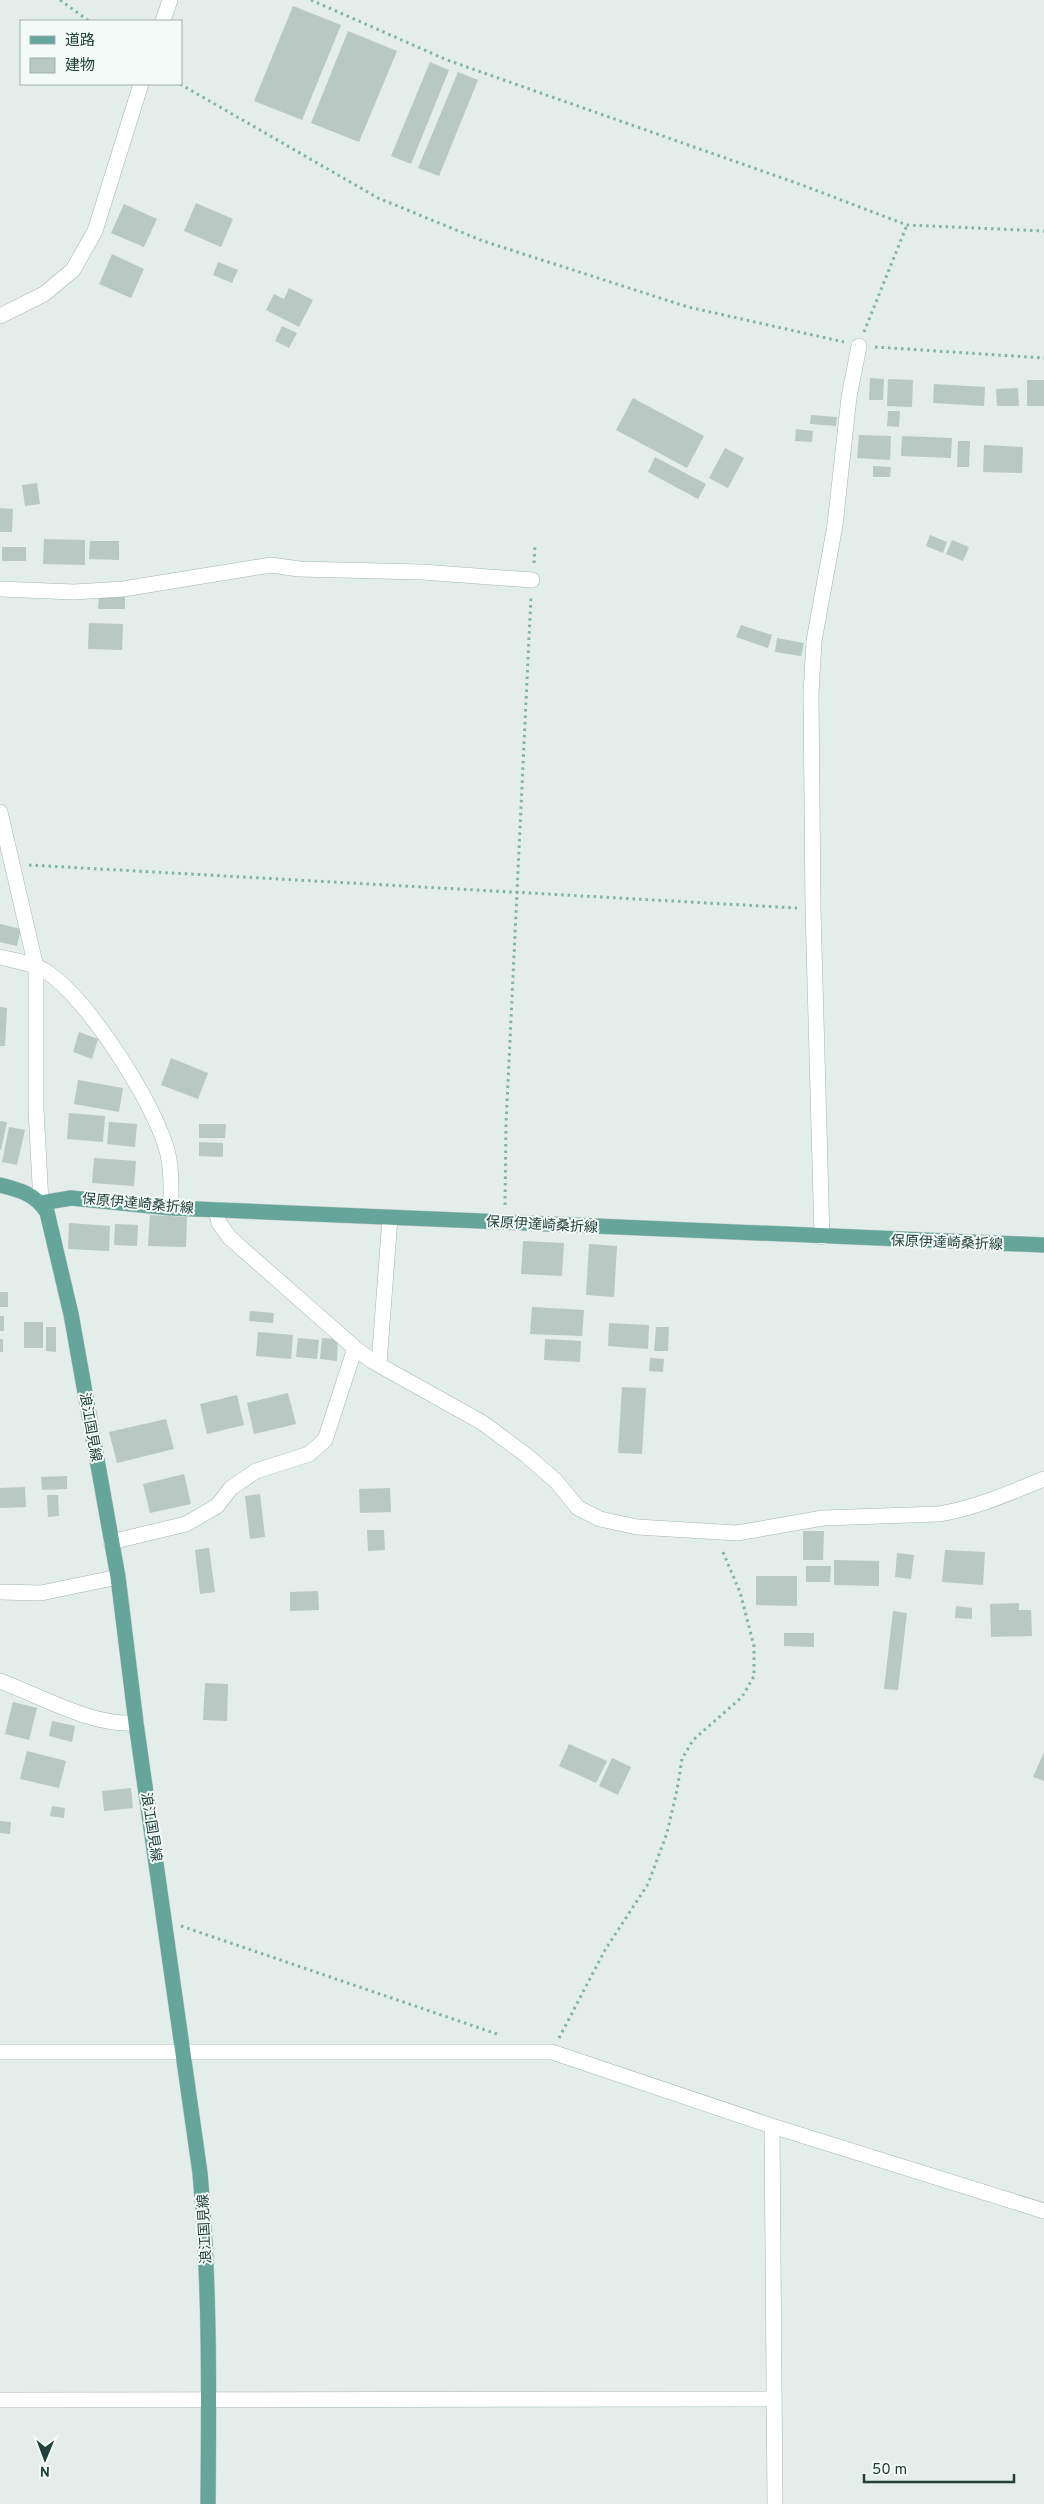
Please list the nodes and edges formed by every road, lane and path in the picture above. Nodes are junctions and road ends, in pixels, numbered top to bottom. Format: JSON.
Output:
{"nodes":[{"id":1,"x":60,"y":0,"type":"edge"},
{"id":2,"x":170,"y":0,"type":"edge"},
{"id":3,"x":311,"y":0,"type":"edge"},
{"id":4,"x":88,"y":20,"type":"edge"},
{"id":5,"x":163,"y":20,"type":"edge"},
{"id":6,"x":141,"y":85,"type":"edge"},
{"id":7,"x":182,"y":85,"type":"edge"},
{"id":8,"x":907,"y":226,"type":"junction"},
{"id":9,"x":1044,"y":231,"type":"edge"},
{"id":10,"x":0,"y":316,"type":"edge"},
{"id":11,"x":859,"y":346,"type":"junction"},
{"id":12,"x":1044,"y":358,"type":"edge"},
{"id":13,"x":536,"y":546,"type":"dead end"},
{"id":14,"x":532,"y":580,"type":"junction"},
{"id":15,"x":0,"y":589,"type":"edge"},
{"id":16,"x":0,"y":812,"type":"edge"},
{"id":17,"x":13,"y":864,"type":"junction"},
{"id":18,"x":517,"y":893,"type":"junction"},
{"id":19,"x":813,"y":909,"type":"junction"},
{"id":20,"x":0,"y":957,"type":"edge"},
{"id":21,"x":36,"y":967,"type":"junction"},
{"id":22,"x":0,"y":1185,"type":"edge"},
{"id":23,"x":41,"y":1203,"type":"junction"},
{"id":24,"x":171,"y":1208,"type":"junction"},
{"id":25,"x":216,"y":1210,"type":"junction"},
{"id":26,"x":390,"y":1218,"type":"junction"},
{"id":27,"x":504,"y":1223,"type":"junction"},
{"id":28,"x":822,"y":1237,"type":"junction"},
{"id":29,"x":1044,"y":1245,"type":"edge"},
{"id":30,"x":355,"y":1348,"type":"junction"},
{"id":31,"x":379,"y":1364,"type":"junction"},
{"id":32,"x":1044,"y":1480,"type":"edge"},
{"id":33,"x":714,"y":1533,"type":"junction"},
{"id":34,"x":111,"y":1542,"type":"junction"},
{"id":35,"x":118,"y":1577,"type":"junction"},
{"id":36,"x":0,"y":1592,"type":"edge"},
{"id":37,"x":0,"y":1681,"type":"edge"},
{"id":38,"x":136,"y":1723,"type":"junction"},
{"id":39,"x":166,"y":1921,"type":"junction"},
{"id":40,"x":505,"y":2036,"type":"dead end"},
{"id":41,"x":0,"y":2052,"type":"edge"},
{"id":42,"x":552,"y":2052,"type":"junction"},
{"id":43,"x":182,"y":2053,"type":"junction"},
{"id":44,"x":772,"y":2126,"type":"junction"},
{"id":45,"x":1044,"y":2211,"type":"edge"},
{"id":46,"x":773,"y":2399,"type":"junction"},
{"id":47,"x":0,"y":2400,"type":"edge"},
{"id":48,"x":209,"y":2400,"type":"junction"},
{"id":49,"x":208,"y":2504,"type":"edge"},
{"id":50,"x":775,"y":2504,"type":"edge"}],
"edges":[{"from":1,"to":4,"type":"path"},
{"from":2,"to":5,"type":"street"},
{"from":3,"to":8,"type":"path"},
{"from":6,"to":10,"type":"street"},
{"from":7,"to":11,"type":"path"},
{"from":8,"to":9,"type":"path"},
{"from":8,"to":11,"type":"path"},
{"from":11,"to":12,"type":"path"},
{"from":11,"to":19,"type":"street"},
{"from":13,"to":14,"type":"path"},
{"from":14,"to":15,"type":"street"},
{"from":14,"to":18,"type":"path"},
{"from":16,"to":17,"type":"street"},
{"from":17,"to":18,"type":"path"},
{"from":17,"to":21,"type":"street"},
{"from":18,"to":19,"type":"path"},
{"from":18,"to":27,"type":"path"},
{"from":19,"to":28,"type":"street"},
{"from":20,"to":21,"type":"street"},
{"from":21,"to":23,"type":"street"},
{"from":21,"to":24,"type":"street"},
{"from":22,"to":23,"type":"main road"},
{"from":23,"to":24,"type":"main road","name":"保原伊達崎桑折線"},
{"from":23,"to":34,"type":"main road","name":"浪江国見線"},
{"from":24,"to":25,"type":"main road","name":"保原伊達崎桑折線"},
{"from":25,"to":26,"type":"main road","name":"保原伊達崎桑折線"},
{"from":25,"to":30,"type":"street"},
{"from":26,"to":27,"type":"main road","name":"保原伊達崎桑折線"},
{"from":26,"to":31,"type":"street"},
{"from":27,"to":28,"type":"main road","name":"保原伊達崎桑折線"},
{"from":28,"to":29,"type":"main road","name":"保原伊達崎桑折線"},
{"from":30,"to":31,"type":"street"},
{"from":30,"to":34,"type":"street"},
{"from":31,"to":33,"type":"street"},
{"from":32,"to":33,"type":"street"},
{"from":33,"to":42,"type":"path"},
{"from":34,"to":35,"type":"main road","name":"浪江国見線"},
{"from":35,"to":36,"type":"street"},
{"from":35,"to":38,"type":"main road","name":"浪江国見線"},
{"from":37,"to":38,"type":"street"},
{"from":38,"to":39,"type":"main road","name":"浪江国見線"},
{"from":39,"to":40,"type":"path"},
{"from":39,"to":43,"type":"main road","name":"浪江国見線"},
{"from":41,"to":43,"type":"street"},
{"from":42,"to":43,"type":"street"},
{"from":42,"to":44,"type":"street"},
{"from":43,"to":48,"type":"main road","name":"浪江国見線"},
{"from":44,"to":45,"type":"street"},
{"from":44,"to":46,"type":"street"},
{"from":46,"to":48,"type":"street"},
{"from":46,"to":50,"type":"street"},
{"from":47,"to":48,"type":"street"},
{"from":48,"to":49,"type":"main road","name":"浪江国見線"}]}
